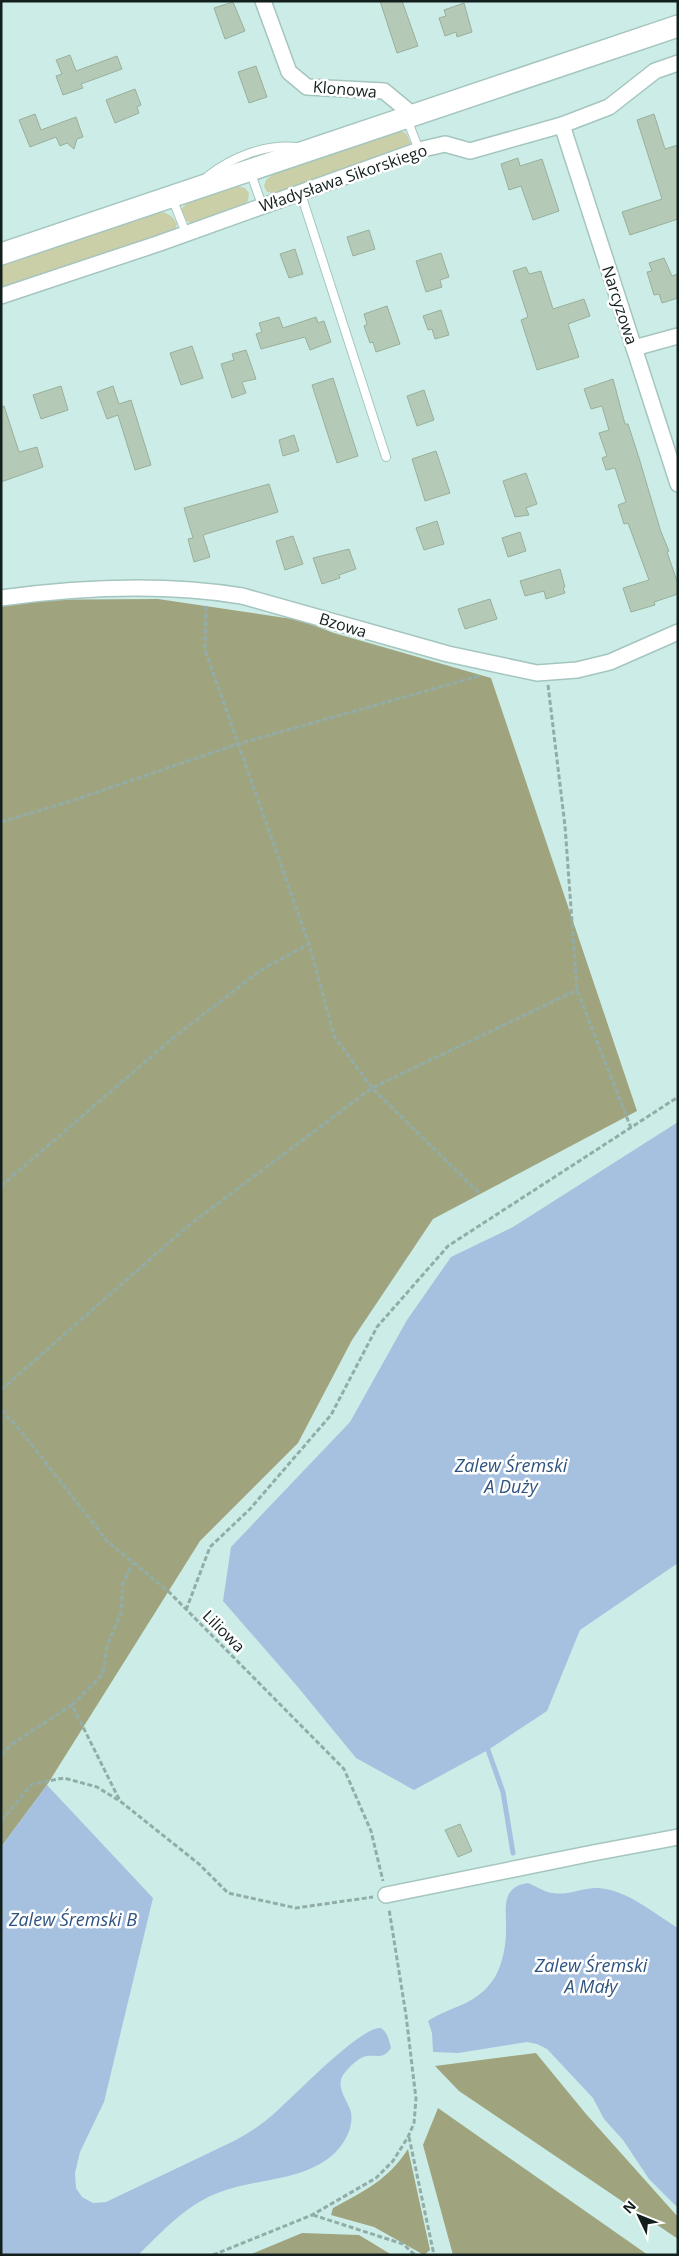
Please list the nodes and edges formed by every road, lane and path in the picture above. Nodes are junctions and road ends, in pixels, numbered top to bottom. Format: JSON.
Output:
{"nodes":[{"id":1,"x":263,"y":1,"type":"edge"},
{"id":2,"x":678,"y":26,"type":"edge"},
{"id":3,"x":678,"y":63,"type":"edge"},
{"id":4,"x":410,"y":116,"type":"junction"},
{"id":5,"x":562,"y":125,"type":"junction"},
{"id":6,"x":313,"y":148,"type":"junction"},
{"id":7,"x":419,"y":150,"type":"junction"},
{"id":8,"x":250,"y":170,"type":"junction"},
{"id":9,"x":300,"y":191,"type":"junction"},
{"id":10,"x":181,"y":193,"type":"junction"},
{"id":11,"x":262,"y":205,"type":"junction"},
{"id":12,"x":186,"y":233,"type":"junction"},
{"id":13,"x":1,"y":254,"type":"edge"},
{"id":14,"x":1,"y":296,"type":"edge"},
{"id":15,"x":678,"y":336,"type":"edge"},
{"id":16,"x":634,"y":348,"type":"junction"},
{"id":17,"x":386,"y":457,"type":"dead end"},
{"id":18,"x":678,"y":484,"type":"edge"},
{"id":19,"x":207,"y":590,"type":"junction"},
{"id":20,"x":1,"y":598,"type":"edge"},
{"id":21,"x":678,"y":632,"type":"edge"},
{"id":22,"x":546,"y":672,"type":"junction"},
{"id":23,"x":481,"y":676,"type":"dead end"},
{"id":24,"x":238,"y":744,"type":"junction"},
{"id":25,"x":1,"y":822,"type":"edge"},
{"id":26,"x":309,"y":944,"type":"junction"},
{"id":27,"x":577,"y":990,"type":"junction"},
{"id":28,"x":372,"y":1088,"type":"junction"},
{"id":29,"x":678,"y":1097,"type":"edge"},
{"id":30,"x":631,"y":1128,"type":"junction"},
{"id":31,"x":1,"y":1186,"type":"edge"},
{"id":32,"x":480,"y":1194,"type":"dead end"},
{"id":33,"x":1,"y":1390,"type":"edge"},
{"id":34,"x":1,"y":1410,"type":"edge"},
{"id":35,"x":133,"y":1563,"type":"junction"},
{"id":36,"x":186,"y":1610,"type":"junction"},
{"id":37,"x":72,"y":1704,"type":"junction"},
{"id":38,"x":1,"y":1755,"type":"edge"},
{"id":39,"x":120,"y":1801,"type":"junction"},
{"id":40,"x":1,"y":1821,"type":"edge"},
{"id":41,"x":678,"y":1838,"type":"edge"},
{"id":42,"x":386,"y":1895,"type":"junction"},
{"id":43,"x":408,"y":2137,"type":"junction"},
{"id":44,"x":312,"y":2215,"type":"junction"},
{"id":45,"x":213,"y":2255,"type":"edge"},
{"id":46,"x":415,"y":2255,"type":"edge"},
{"id":47,"x":434,"y":2255,"type":"edge"}],
"edges":[{"from":1,"to":4,"type":"street","name":"Klonowa"},
{"from":2,"to":4,"type":"main road"},
{"from":3,"to":5,"type":"street","name":"Władysława Sikorskiego"},
{"from":4,"to":6,"type":"main road"},
{"from":4,"to":7,"type":"lane"},
{"from":5,"to":7,"type":"street","name":"Władysława Sikorskiego"},
{"from":5,"to":16,"type":"street","name":"Narcyzowa"},
{"from":6,"to":8,"type":"main road"},
{"from":6,"to":10,"type":"lane"},
{"from":7,"to":9,"type":"street","name":"Władysława Sikorskiego"},
{"from":8,"to":10,"type":"main road"},
{"from":8,"to":11,"type":"lane"},
{"from":9,"to":11,"type":"street","name":"Władysława Sikorskiego"},
{"from":9,"to":17,"type":"lane"},
{"from":10,"to":12,"type":"lane"},
{"from":10,"to":13,"type":"main road"},
{"from":11,"to":12,"type":"street","name":"Władysława Sikorskiego"},
{"from":12,"to":14,"type":"street","name":"Władysława Sikorskiego"},
{"from":15,"to":16,"type":"street"},
{"from":16,"to":18,"type":"street","name":"Narcyzowa"},
{"from":19,"to":20,"type":"street","name":"Bzowa"},
{"from":19,"to":22,"type":"street","name":"Bzowa"},
{"from":19,"to":24,"type":"path"},
{"from":21,"to":22,"type":"street","name":"Bzowa"},
{"from":22,"to":27,"type":"path"},
{"from":23,"to":24,"type":"path"},
{"from":24,"to":25,"type":"path"},
{"from":24,"to":26,"type":"path"},
{"from":26,"to":28,"type":"path"},
{"from":26,"to":31,"type":"path"},
{"from":27,"to":28,"type":"path"},
{"from":27,"to":30,"type":"path"},
{"from":28,"to":32,"type":"path"},
{"from":28,"to":33,"type":"path"},
{"from":29,"to":30,"type":"path"},
{"from":30,"to":36,"type":"path"},
{"from":34,"to":35,"type":"path","name":"Liliowa"},
{"from":35,"to":36,"type":"path","name":"Liliowa"},
{"from":35,"to":37,"type":"path"},
{"from":36,"to":42,"type":"path","name":"Liliowa"},
{"from":37,"to":38,"type":"path"},
{"from":37,"to":39,"type":"path"},
{"from":39,"to":40,"type":"path"},
{"from":39,"to":42,"type":"path"},
{"from":41,"to":42,"type":"street"},
{"from":42,"to":43,"type":"path","name":"Liliowa"},
{"from":43,"to":44,"type":"path"},
{"from":43,"to":47,"type":"path"},
{"from":44,"to":45,"type":"path"},
{"from":44,"to":46,"type":"path"}]}
